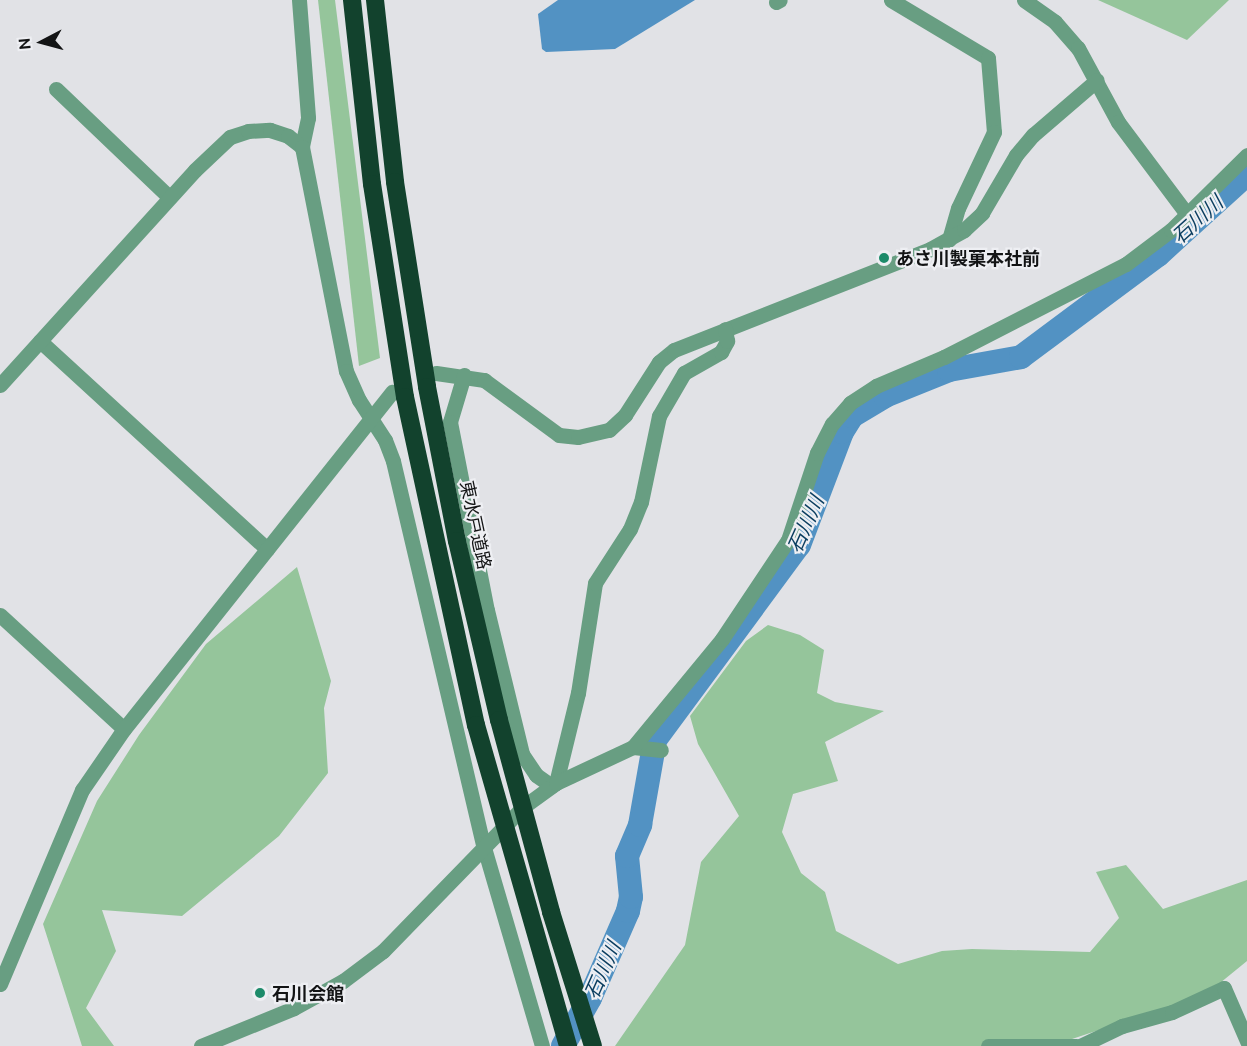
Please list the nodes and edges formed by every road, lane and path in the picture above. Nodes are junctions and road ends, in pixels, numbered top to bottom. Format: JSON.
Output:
{"nodes":[{"id":1,"x":299,"y":0,"type":"edge"},
{"id":2,"x":352,"y":0,"type":"edge"},
{"id":3,"x":375,"y":0,"type":"edge"},
{"id":4,"x":891,"y":0,"type":"edge"},
{"id":5,"x":1024,"y":0,"type":"edge"},
{"id":6,"x":1096,"y":80,"type":"junction"},
{"id":7,"x":56,"y":89,"type":"dead end"},
{"id":8,"x":302,"y":147,"type":"junction"},
{"id":9,"x":1247,"y":155,"type":"edge"},
{"id":10,"x":169,"y":197,"type":"junction"},
{"id":11,"x":1186,"y":213,"type":"junction"},
{"id":12,"x":949,"y":240,"type":"junction"},
{"id":13,"x":725,"y":329,"type":"junction"},
{"id":14,"x":40,"y":340,"type":"junction"},
{"id":15,"x":464,"y":375,"type":"junction"},
{"id":16,"x":431,"y":380,"type":"junction"},
{"id":17,"x":0,"y":385,"type":"edge"},
{"id":18,"x":399,"y":395,"type":"junction"},
{"id":19,"x":370,"y":418,"type":"junction"},
{"id":20,"x":267,"y":549,"type":"junction"},
{"id":21,"x":0,"y":615,"type":"edge"},
{"id":22,"x":124,"y":729,"type":"junction"},
{"id":23,"x":554,"y":784,"type":"junction"},
{"id":24,"x":483,"y":844,"type":"junction"},
{"id":25,"x":0,"y":984,"type":"edge"},
{"id":26,"x":1247,"y":1041,"type":"edge"},
{"id":27,"x":541,"y":1043,"type":"edge"},
{"id":28,"x":201,"y":1046,"type":"edge"},
{"id":29,"x":568,"y":1046,"type":"edge"},
{"id":30,"x":593,"y":1046,"type":"edge"},
{"id":31,"x":988,"y":1046,"type":"edge"},
{"id":32,"x":1078,"y":1046,"type":"edge"}],
"edges":[{"from":1,"to":8,"type":"street"},
{"from":2,"to":18,"type":"highway"},
{"from":3,"to":16,"type":"highway","name":"東水戸道路"},
{"from":4,"to":12,"type":"street"},
{"from":5,"to":6,"type":"street"},
{"from":6,"to":11,"type":"street"},
{"from":6,"to":12,"type":"street"},
{"from":7,"to":10,"type":"street"},
{"from":8,"to":10,"type":"street"},
{"from":8,"to":19,"type":"street"},
{"from":9,"to":11,"type":"street"},
{"from":10,"to":14,"type":"street"},
{"from":11,"to":23,"type":"street"},
{"from":12,"to":13,"type":"street"},
{"from":13,"to":15,"type":"street"},
{"from":13,"to":23,"type":"street"},
{"from":14,"to":17,"type":"street"},
{"from":14,"to":20,"type":"street"},
{"from":15,"to":16,"type":"street"},
{"from":15,"to":23,"type":"street"},
{"from":16,"to":30,"type":"highway","name":"東水戸道路","bridge":true},
{"from":18,"to":19,"type":"street"},
{"from":18,"to":29,"type":"highway","bridge":true},
{"from":19,"to":20,"type":"street"},
{"from":19,"to":24,"type":"street"},
{"from":20,"to":22,"type":"street"},
{"from":21,"to":22,"type":"street"},
{"from":22,"to":25,"type":"street"},
{"from":23,"to":24,"type":"street"},
{"from":24,"to":27,"type":"street"},
{"from":24,"to":28,"type":"street"},
{"from":26,"to":32,"type":"street"},
{"from":31,"to":32,"type":"street"}]}
